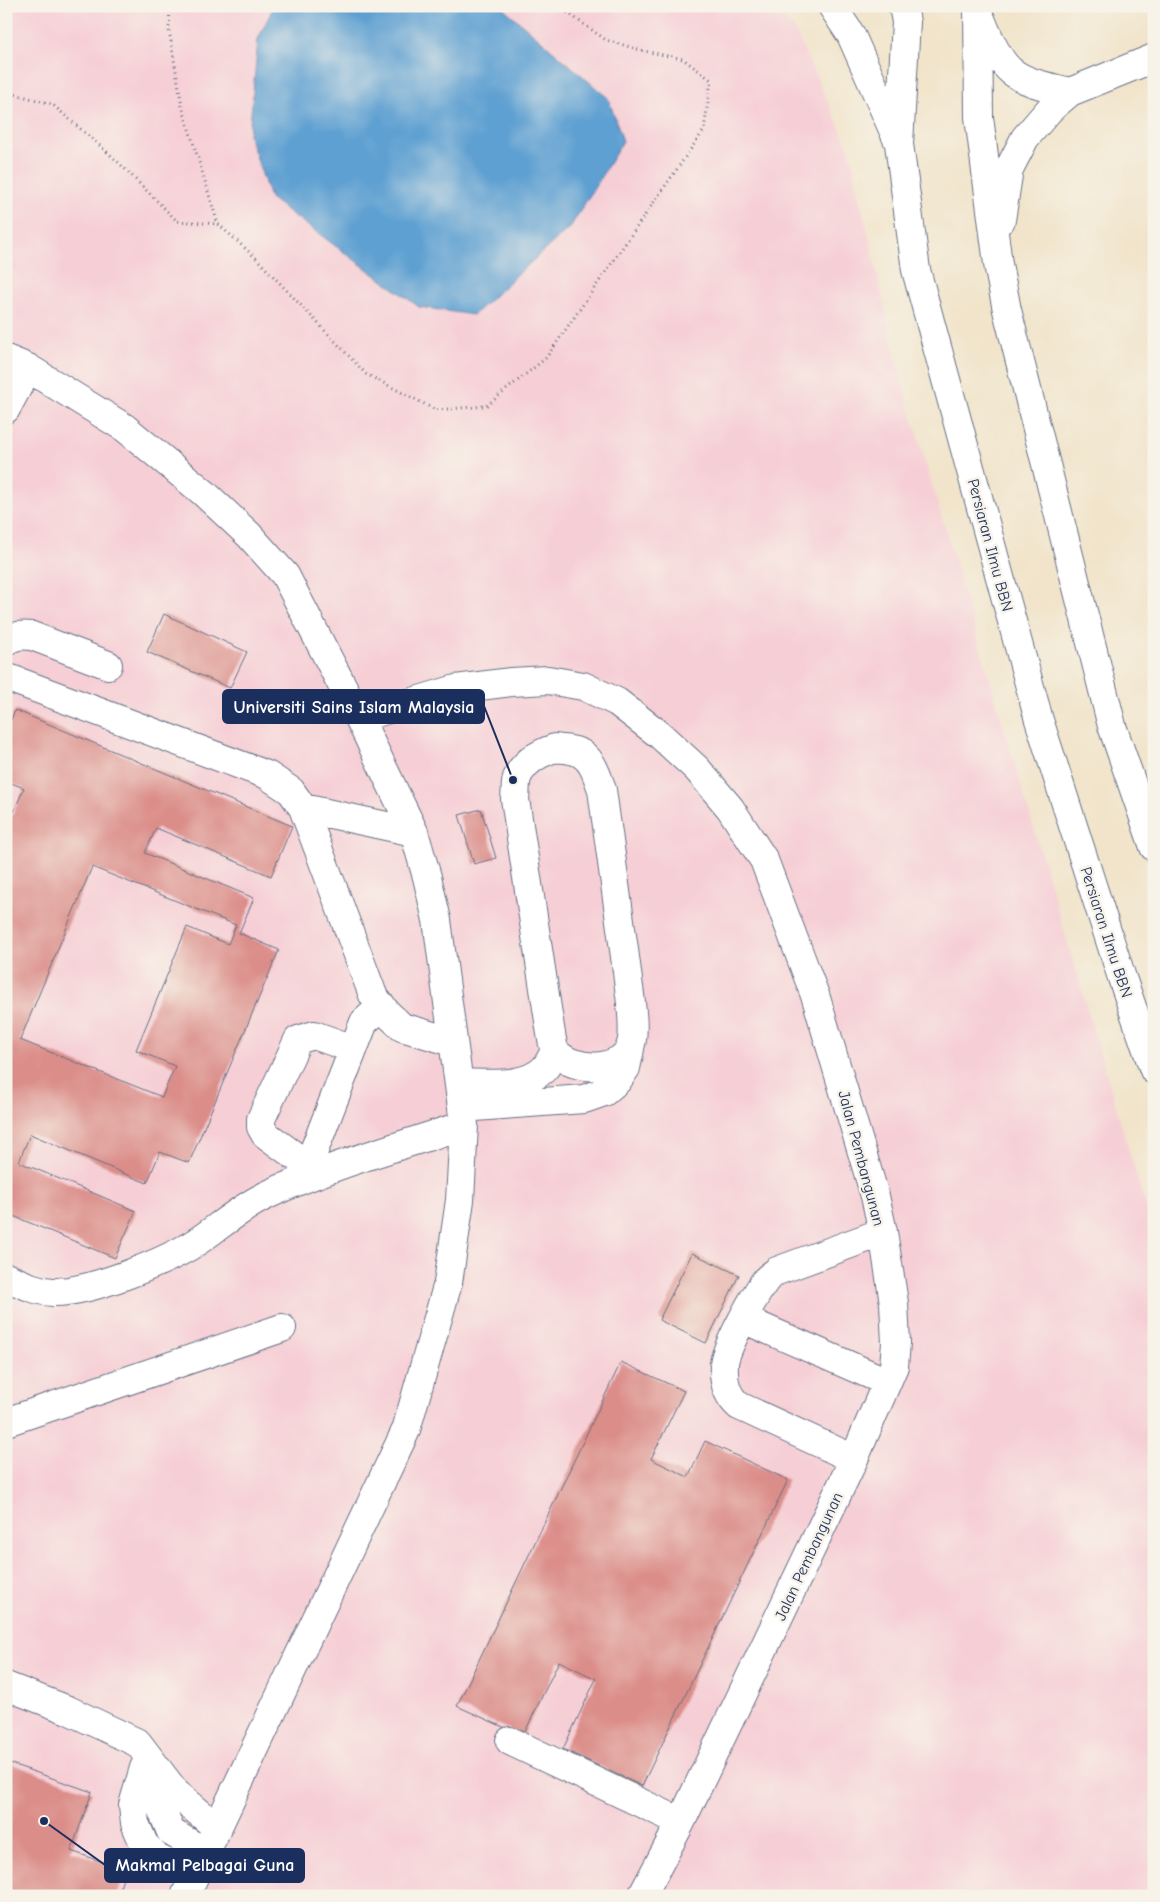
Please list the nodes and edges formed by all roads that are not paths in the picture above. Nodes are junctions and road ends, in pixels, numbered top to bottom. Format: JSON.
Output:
{"nodes":[{"id":1,"x":832,"y":6,"type":"edge"},
{"id":2,"x":903,"y":6,"type":"edge"},
{"id":3,"x":978,"y":9,"type":"edge"},
{"id":4,"x":1154,"y":58,"type":"edge"},
{"id":5,"x":1070,"y":92,"type":"junction"},
{"id":6,"x":899,"y":144,"type":"junction"},
{"id":7,"x":998,"y":264,"type":"junction"},
{"id":8,"x":17,"y":364,"type":"edge"},
{"id":9,"x":6,"y":409,"type":"edge"},
{"id":10,"x":6,"y":641,"type":"edge"},
{"id":11,"x":108,"y":665,"type":"dead end"},
{"id":12,"x":6,"y":677,"type":"edge"},
{"id":13,"x":359,"y":718,"type":"junction"},
{"id":14,"x":303,"y":808,"type":"junction"},
{"id":15,"x":414,"y":832,"type":"junction"},
{"id":16,"x":1154,"y":847,"type":"edge"},
{"id":17,"x":1122,"y":978,"type":"junction"},
{"id":18,"x":382,"y":1006,"type":"junction"},
{"id":19,"x":1154,"y":1028,"type":"edge"},
{"id":20,"x":453,"y":1042,"type":"junction"},
{"id":21,"x":631,"y":1045,"type":"junction"},
{"id":22,"x":353,"y":1049,"type":"junction"},
{"id":23,"x":555,"y":1051,"type":"junction"},
{"id":24,"x":1154,"y":1070,"type":"edge"},
{"id":25,"x":462,"y":1105,"type":"junction"},
{"id":26,"x":313,"y":1170,"type":"junction"},
{"id":27,"x":883,"y":1232,"type":"junction"},
{"id":28,"x":6,"y":1277,"type":"edge"},
{"id":29,"x":743,"y":1319,"type":"junction"},
{"id":30,"x":282,"y":1328,"type":"dead end"},
{"id":31,"x":887,"y":1382,"type":"junction"},
{"id":32,"x":6,"y":1422,"type":"edge"},
{"id":33,"x":854,"y":1459,"type":"junction"},
{"id":34,"x":6,"y":1686,"type":"edge"},
{"id":35,"x":510,"y":1741,"type":"dead end"},
{"id":36,"x":141,"y":1756,"type":"junction"},
{"id":37,"x":682,"y":1822,"type":"junction"},
{"id":38,"x":216,"y":1827,"type":"junction"},
{"id":39,"x":205,"y":1852,"type":"junction"},
{"id":40,"x":190,"y":1886,"type":"edge"},
{"id":41,"x":642,"y":1896,"type":"edge"}],
"edges":[{"from":1,"to":6,"type":"street"},
{"from":2,"to":6,"type":"street","name":"Persiaran Ilmu BBN"},
{"from":3,"to":5,"type":"street"},
{"from":3,"to":7,"type":"street"},
{"from":4,"to":5,"type":"street"},
{"from":5,"to":7,"type":"street"},
{"from":6,"to":17,"type":"street","name":"Persiaran Ilmu BBN"},
{"from":7,"to":16,"type":"street"},
{"from":8,"to":9,"type":"street"},
{"from":8,"to":13,"type":"street"},
{"from":10,"to":11,"type":"street"},
{"from":12,"to":14,"type":"street"},
{"from":13,"to":15,"type":"street"},
{"from":13,"to":27,"type":"street","name":"Jalan Pembangunan"},
{"from":14,"to":15,"type":"street"},
{"from":14,"to":18,"type":"street"},
{"from":15,"to":20,"type":"street"},
{"from":17,"to":19,"type":"street"},
{"from":17,"to":24,"type":"street","name":"Persiaran Ilmu BBN"},
{"from":18,"to":20,"type":"street"},
{"from":18,"to":22,"type":"street"},
{"from":20,"to":25,"type":"street"},
{"from":21,"to":23,"type":"street"},
{"from":21,"to":23,"type":"street"},
{"from":21,"to":25,"type":"street"},
{"from":22,"to":26,"type":"street"},
{"from":22,"to":26,"type":"street"},
{"from":23,"to":25,"type":"street"},
{"from":25,"to":26,"type":"street"},
{"from":25,"to":38,"type":"street"},
{"from":26,"to":28,"type":"street"},
{"from":27,"to":29,"type":"street"},
{"from":27,"to":31,"type":"street","name":"Jalan Pembangunan"},
{"from":29,"to":31,"type":"street"},
{"from":29,"to":33,"type":"street"},
{"from":30,"to":32,"type":"street"},
{"from":31,"to":33,"type":"street","name":"Jalan Pembangunan"},
{"from":33,"to":37,"type":"street","name":"Jalan Pembangunan"},
{"from":34,"to":36,"type":"street"},
{"from":35,"to":37,"type":"street"},
{"from":36,"to":38,"type":"street"},
{"from":36,"to":39,"type":"street"},
{"from":36,"to":40,"type":"street"},
{"from":37,"to":41,"type":"street","name":"Jalan Pembangunan"},
{"from":38,"to":39,"type":"street"},
{"from":39,"to":40,"type":"street"}]}
